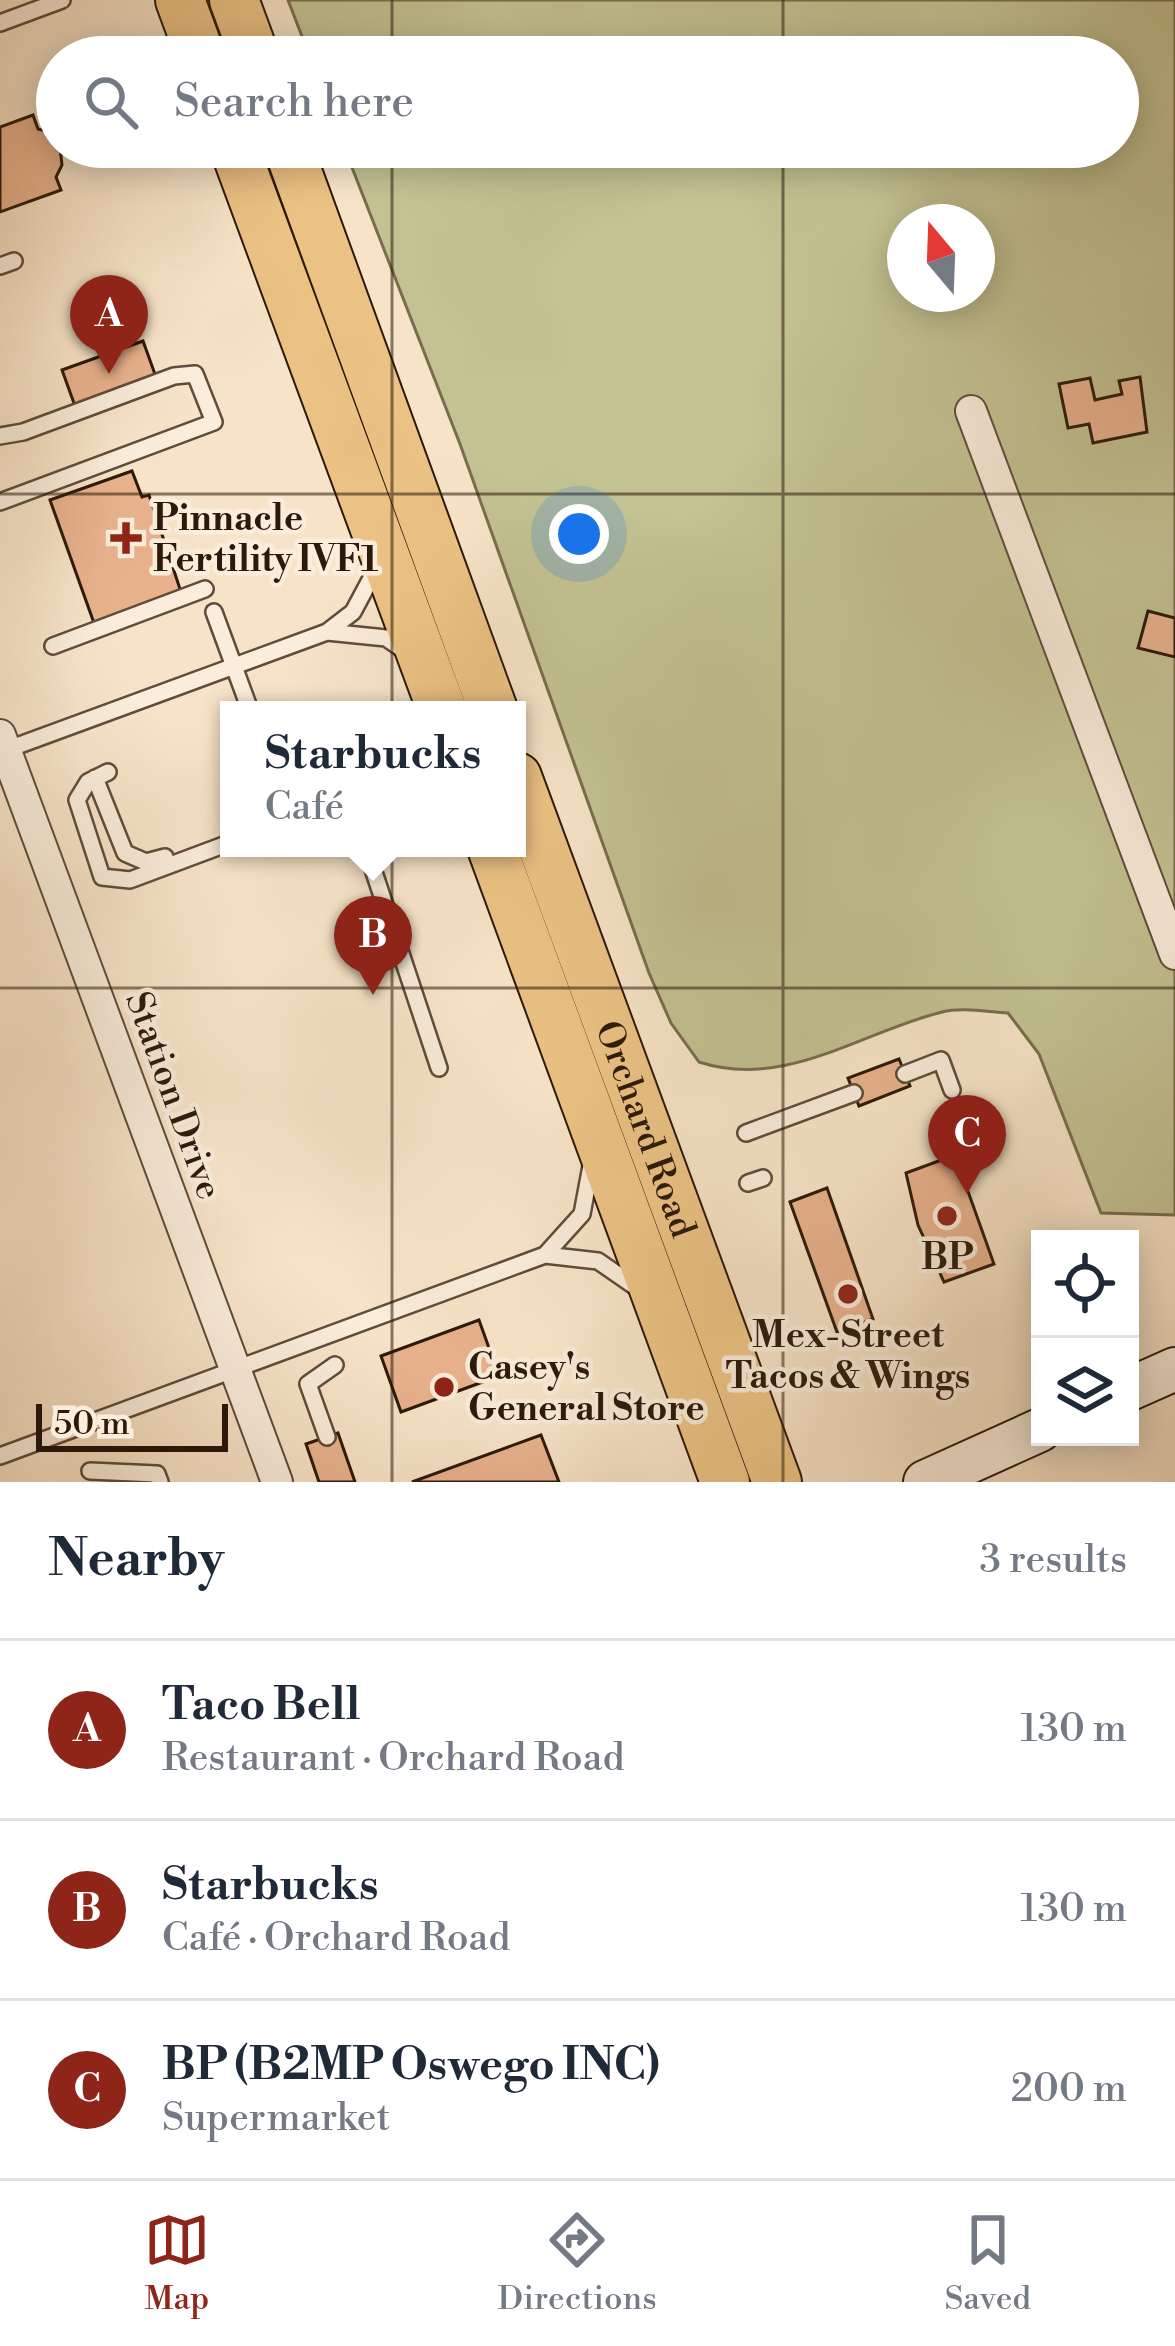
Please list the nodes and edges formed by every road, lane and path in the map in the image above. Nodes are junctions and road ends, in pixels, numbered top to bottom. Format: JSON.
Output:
{"nodes":[{"id":1,"x":62,"y":0,"type":"edge"},
{"id":2,"x":0,"y":23,"type":"edge"},
{"id":3,"x":242,"y":168,"type":"edge"},
{"id":4,"x":296,"y":168,"type":"edge"},
{"id":5,"x":971,"y":410,"type":"dead end"},
{"id":6,"x":0,"y":436,"type":"edge"},
{"id":7,"x":0,"y":502,"type":"edge"},
{"id":8,"x":376,"y":530,"type":"junction"},
{"id":9,"x":205,"y":589,"type":"dead end"},
{"id":10,"x":214,"y":612,"type":"dead end"},
{"id":11,"x":327,"y":632,"type":"junction"},
{"id":12,"x":53,"y":646,"type":"dead end"},
{"id":13,"x":235,"y":666,"type":"junction"},
{"id":14,"x":436,"y":695,"type":"edge"},
{"id":15,"x":247,"y":701,"type":"edge"},
{"id":16,"x":490,"y":701,"type":"edge"},
{"id":17,"x":2,"y":746,"type":"edge"},
{"id":18,"x":526,"y":801,"type":"edge"},
{"id":19,"x":220,"y":836,"type":"edge"},
{"id":20,"x":220,"y":846,"type":"edge"},
{"id":21,"x":369,"y":857,"type":"edge"},
{"id":22,"x":495,"y":857,"type":"edge"},
{"id":23,"x":1175,"y":954,"type":"edge"},
{"id":24,"x":439,"y":1068,"type":"dead end"},
{"id":25,"x":905,"y":1074,"type":"dead end"},
{"id":26,"x":952,"y":1090,"type":"dead end"},
{"id":27,"x":854,"y":1093,"type":"dead end"},
{"id":28,"x":594,"y":1127,"type":"junction"},
{"id":29,"x":746,"y":1132,"type":"dead end"},
{"id":30,"x":545,"y":1255,"type":"junction"},
{"id":31,"x":659,"y":1304,"type":"junction"},
{"id":32,"x":334,"y":1365,"type":"dead end"},
{"id":33,"x":1175,"y":1369,"type":"edge"},
{"id":34,"x":235,"y":1370,"type":"junction"},
{"id":35,"x":1139,"y":1386,"type":"edge"},
{"id":36,"x":1031,"y":1434,"type":"edge"},
{"id":37,"x":327,"y":1437,"type":"dead end"},
{"id":38,"x":0,"y":1456,"type":"edge"},
{"id":39,"x":94,"y":1476,"type":"edge"},
{"id":40,"x":109,"y":1482,"type":"edge"},
{"id":41,"x":128,"y":1482,"type":"edge"},
{"id":42,"x":146,"y":1482,"type":"edge"},
{"id":43,"x":160,"y":1482,"type":"edge"},
{"id":44,"x":277,"y":1482,"type":"edge"},
{"id":45,"x":725,"y":1482,"type":"edge"},
{"id":46,"x":777,"y":1482,"type":"edge"},
{"id":47,"x":925,"y":1482,"type":"edge"}],
"edges":[{"from":1,"to":2,"type":"lane"},
{"from":3,"to":8,"type":"main road"},
{"from":4,"to":16,"type":"main road"},
{"from":5,"to":23,"type":"street"},
{"from":6,"to":7,"type":"lane"},
{"from":8,"to":11,"type":"lane"},
{"from":8,"to":14,"type":"main road"},
{"from":9,"to":12,"type":"lane"},
{"from":10,"to":13,"type":"lane"},
{"from":11,"to":13,"type":"lane"},
{"from":11,"to":14,"type":"lane"},
{"from":13,"to":15,"type":"lane"},
{"from":13,"to":17,"type":"lane"},
{"from":17,"to":34,"type":"street","name":"Station Drive"},
{"from":18,"to":46,"type":"main road","name":"Orchard Road"},
{"from":19,"to":20,"type":"lane"},
{"from":21,"to":24,"type":"lane"},
{"from":22,"to":28,"type":"main road","name":"Orchard Road"},
{"from":25,"to":26,"type":"lane"},
{"from":27,"to":29,"type":"lane"},
{"from":28,"to":30,"type":"lane"},
{"from":28,"to":31,"type":"main road","name":"Orchard Road"},
{"from":30,"to":31,"type":"lane"},
{"from":30,"to":34,"type":"lane"},
{"from":31,"to":45,"type":"main road","name":"Orchard Road"},
{"from":32,"to":37,"type":"lane"},
{"from":33,"to":35,"type":"main road"},
{"from":34,"to":38,"type":"lane"},
{"from":34,"to":44,"type":"street","name":"Station Drive"},
{"from":36,"to":47,"type":"main road"},
{"from":39,"to":40,"type":"lane"},
{"from":39,"to":41,"type":"lane"},
{"from":39,"to":42,"type":"lane"},
{"from":39,"to":43,"type":"lane"}]}
